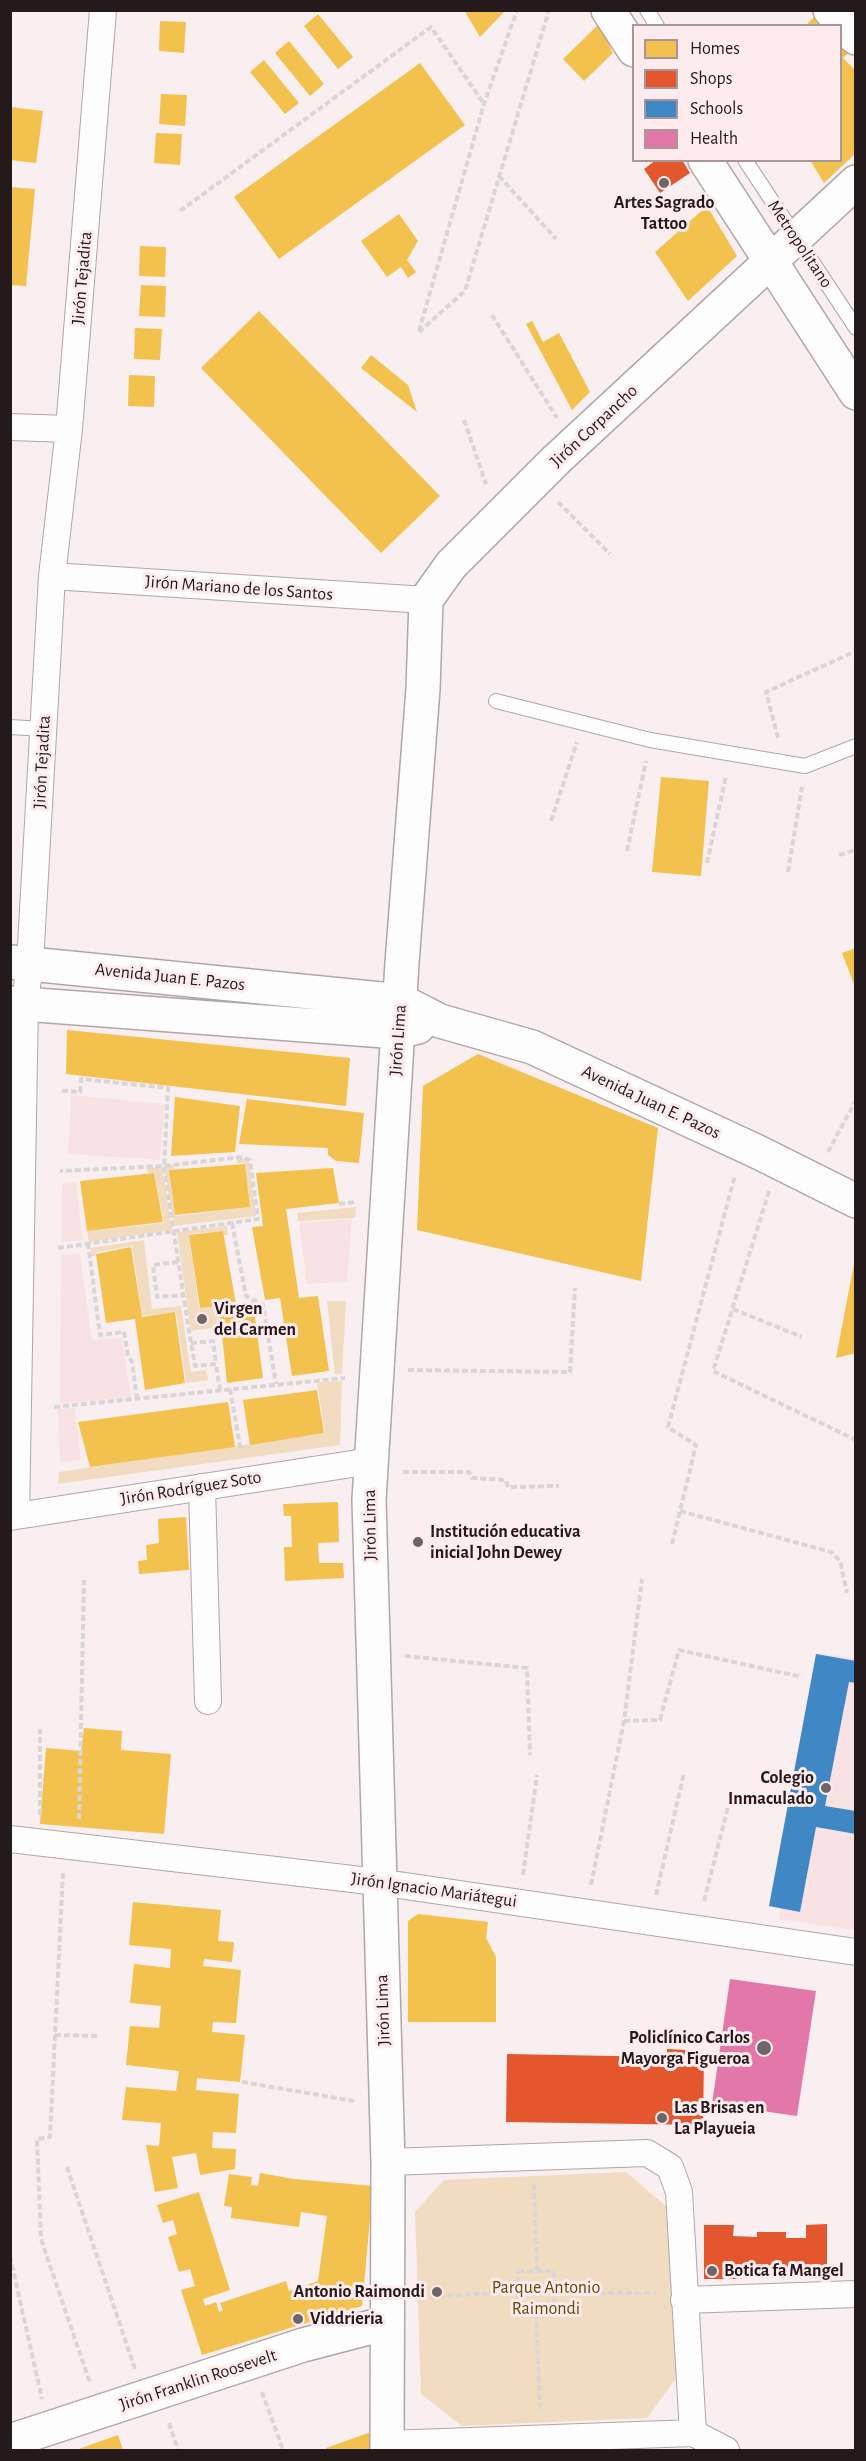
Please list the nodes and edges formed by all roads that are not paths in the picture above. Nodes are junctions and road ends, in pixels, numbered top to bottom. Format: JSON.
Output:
{"nodes":[{"id":1,"x":103,"y":10,"type":"edge"},
{"id":2,"x":608,"y":10,"type":"edge"},
{"id":3,"x":647,"y":10,"type":"edge"},
{"id":4,"x":830,"y":10,"type":"edge"},
{"id":5,"x":656,"y":24,"type":"edge"},
{"id":6,"x":855,"y":38,"type":"edge"},
{"id":7,"x":632,"y":48,"type":"edge"},
{"id":8,"x":706,"y":162,"type":"edge"},
{"id":9,"x":746,"y":162,"type":"edge"},
{"id":10,"x":855,"y":182,"type":"edge"},
{"id":11,"x":796,"y":238,"type":"junction"},
{"id":12,"x":772,"y":262,"type":"junction"},
{"id":13,"x":855,"y":328,"type":"edge"},
{"id":14,"x":855,"y":393,"type":"edge"},
{"id":15,"x":10,"y":427,"type":"edge"},
{"id":16,"x":69,"y":429,"type":"junction"},
{"id":17,"x":52,"y":576,"type":"junction"},
{"id":18,"x":426,"y":600,"type":"junction"},
{"id":19,"x":496,"y":701,"type":"dead end"},
{"id":20,"x":10,"y":727,"type":"edge"},
{"id":21,"x":44,"y":729,"type":"junction"},
{"id":22,"x":855,"y":746,"type":"edge"},
{"id":23,"x":20,"y":962,"type":"edge"},
{"id":24,"x":18,"y":1003,"type":"edge"},
{"id":25,"x":399,"y":1016,"type":"junction"},
{"id":26,"x":855,"y":1201,"type":"edge"},
{"id":27,"x":370,"y":1466,"type":"junction"},
{"id":28,"x":202,"y":1487,"type":"junction"},
{"id":29,"x":13,"y":1517,"type":"edge"},
{"id":30,"x":208,"y":1701,"type":"dead end"},
{"id":31,"x":10,"y":1839,"type":"edge"},
{"id":32,"x":378,"y":1882,"type":"junction"},
{"id":33,"x":855,"y":1952,"type":"edge"},
{"id":34,"x":388,"y":2162,"type":"junction"},
{"id":35,"x":855,"y":2294,"type":"edge"},
{"id":36,"x":684,"y":2297,"type":"junction"},
{"id":37,"x":387,"y":2310,"type":"junction"},
{"id":38,"x":693,"y":2433,"type":"junction"},
{"id":39,"x":10,"y":2441,"type":"edge"},
{"id":40,"x":387,"y":2447,"type":"edge"},
{"id":41,"x":726,"y":2451,"type":"edge"}],
"edges":[{"from":1,"to":16,"type":"street","name":"Jirón Tejadita"},
{"from":2,"to":7,"type":"street"},
{"from":3,"to":5,"type":"lane"},
{"from":4,"to":6,"type":"street"},
{"from":8,"to":12,"type":"street"},
{"from":9,"to":11,"type":"lane","name":"Metropolitano"},
{"from":10,"to":11,"type":"street","name":"Jirón Corpancho"},
{"from":11,"to":12,"type":"street","name":"Jirón Corpancho"},
{"from":11,"to":13,"type":"lane","name":"Metropolitano"},
{"from":12,"to":14,"type":"street"},
{"from":12,"to":18,"type":"street","name":"Jirón Corpancho"},
{"from":15,"to":16,"type":"street"},
{"from":16,"to":17,"type":"street","name":"Jirón Tejadita"},
{"from":17,"to":18,"type":"street","name":"Jirón Mariano de los Santos"},
{"from":17,"to":21,"type":"street","name":"Jirón Tejadita"},
{"from":18,"to":25,"type":"street","name":"Jirón Lima"},
{"from":19,"to":22,"type":"lane"},
{"from":20,"to":21,"type":"lane"},
{"from":21,"to":23,"type":"street","name":"Jirón Tejadita"},
{"from":23,"to":24,"type":"street","name":"Jirón Tejadita"},
{"from":23,"to":25,"type":"street","name":"Avenida Juan E. Pazos"},
{"from":24,"to":25,"type":"street","name":"Avenida Juan E. Pazos"},
{"from":24,"to":29,"type":"street","name":"Jirón Tejadita"},
{"from":25,"to":26,"type":"street","name":"Avenida Juan E. Pazos"},
{"from":25,"to":27,"type":"street","name":"Jirón Lima"},
{"from":27,"to":28,"type":"street","name":"Jirón Rodríguez Soto"},
{"from":27,"to":32,"type":"street","name":"Jirón Lima"},
{"from":28,"to":29,"type":"street","name":"Jirón Rodríguez Soto"},
{"from":28,"to":30,"type":"street"},
{"from":31,"to":32,"type":"street","name":"Jirón Ignacio Mariátegui"},
{"from":32,"to":33,"type":"street","name":"Jirón Ignacio Mariátegui"},
{"from":32,"to":34,"type":"street","name":"Jirón Lima"},
{"from":34,"to":36,"type":"street"},
{"from":34,"to":37,"type":"street","name":"Jirón Lima"},
{"from":35,"to":36,"type":"street"},
{"from":36,"to":38,"type":"street"},
{"from":37,"to":39,"type":"street","name":"Jirón Franklin Roosevelt"},
{"from":37,"to":40,"type":"street","name":"Jirón Lima"},
{"from":38,"to":40,"type":"street"},
{"from":38,"to":41,"type":"street"}]}
